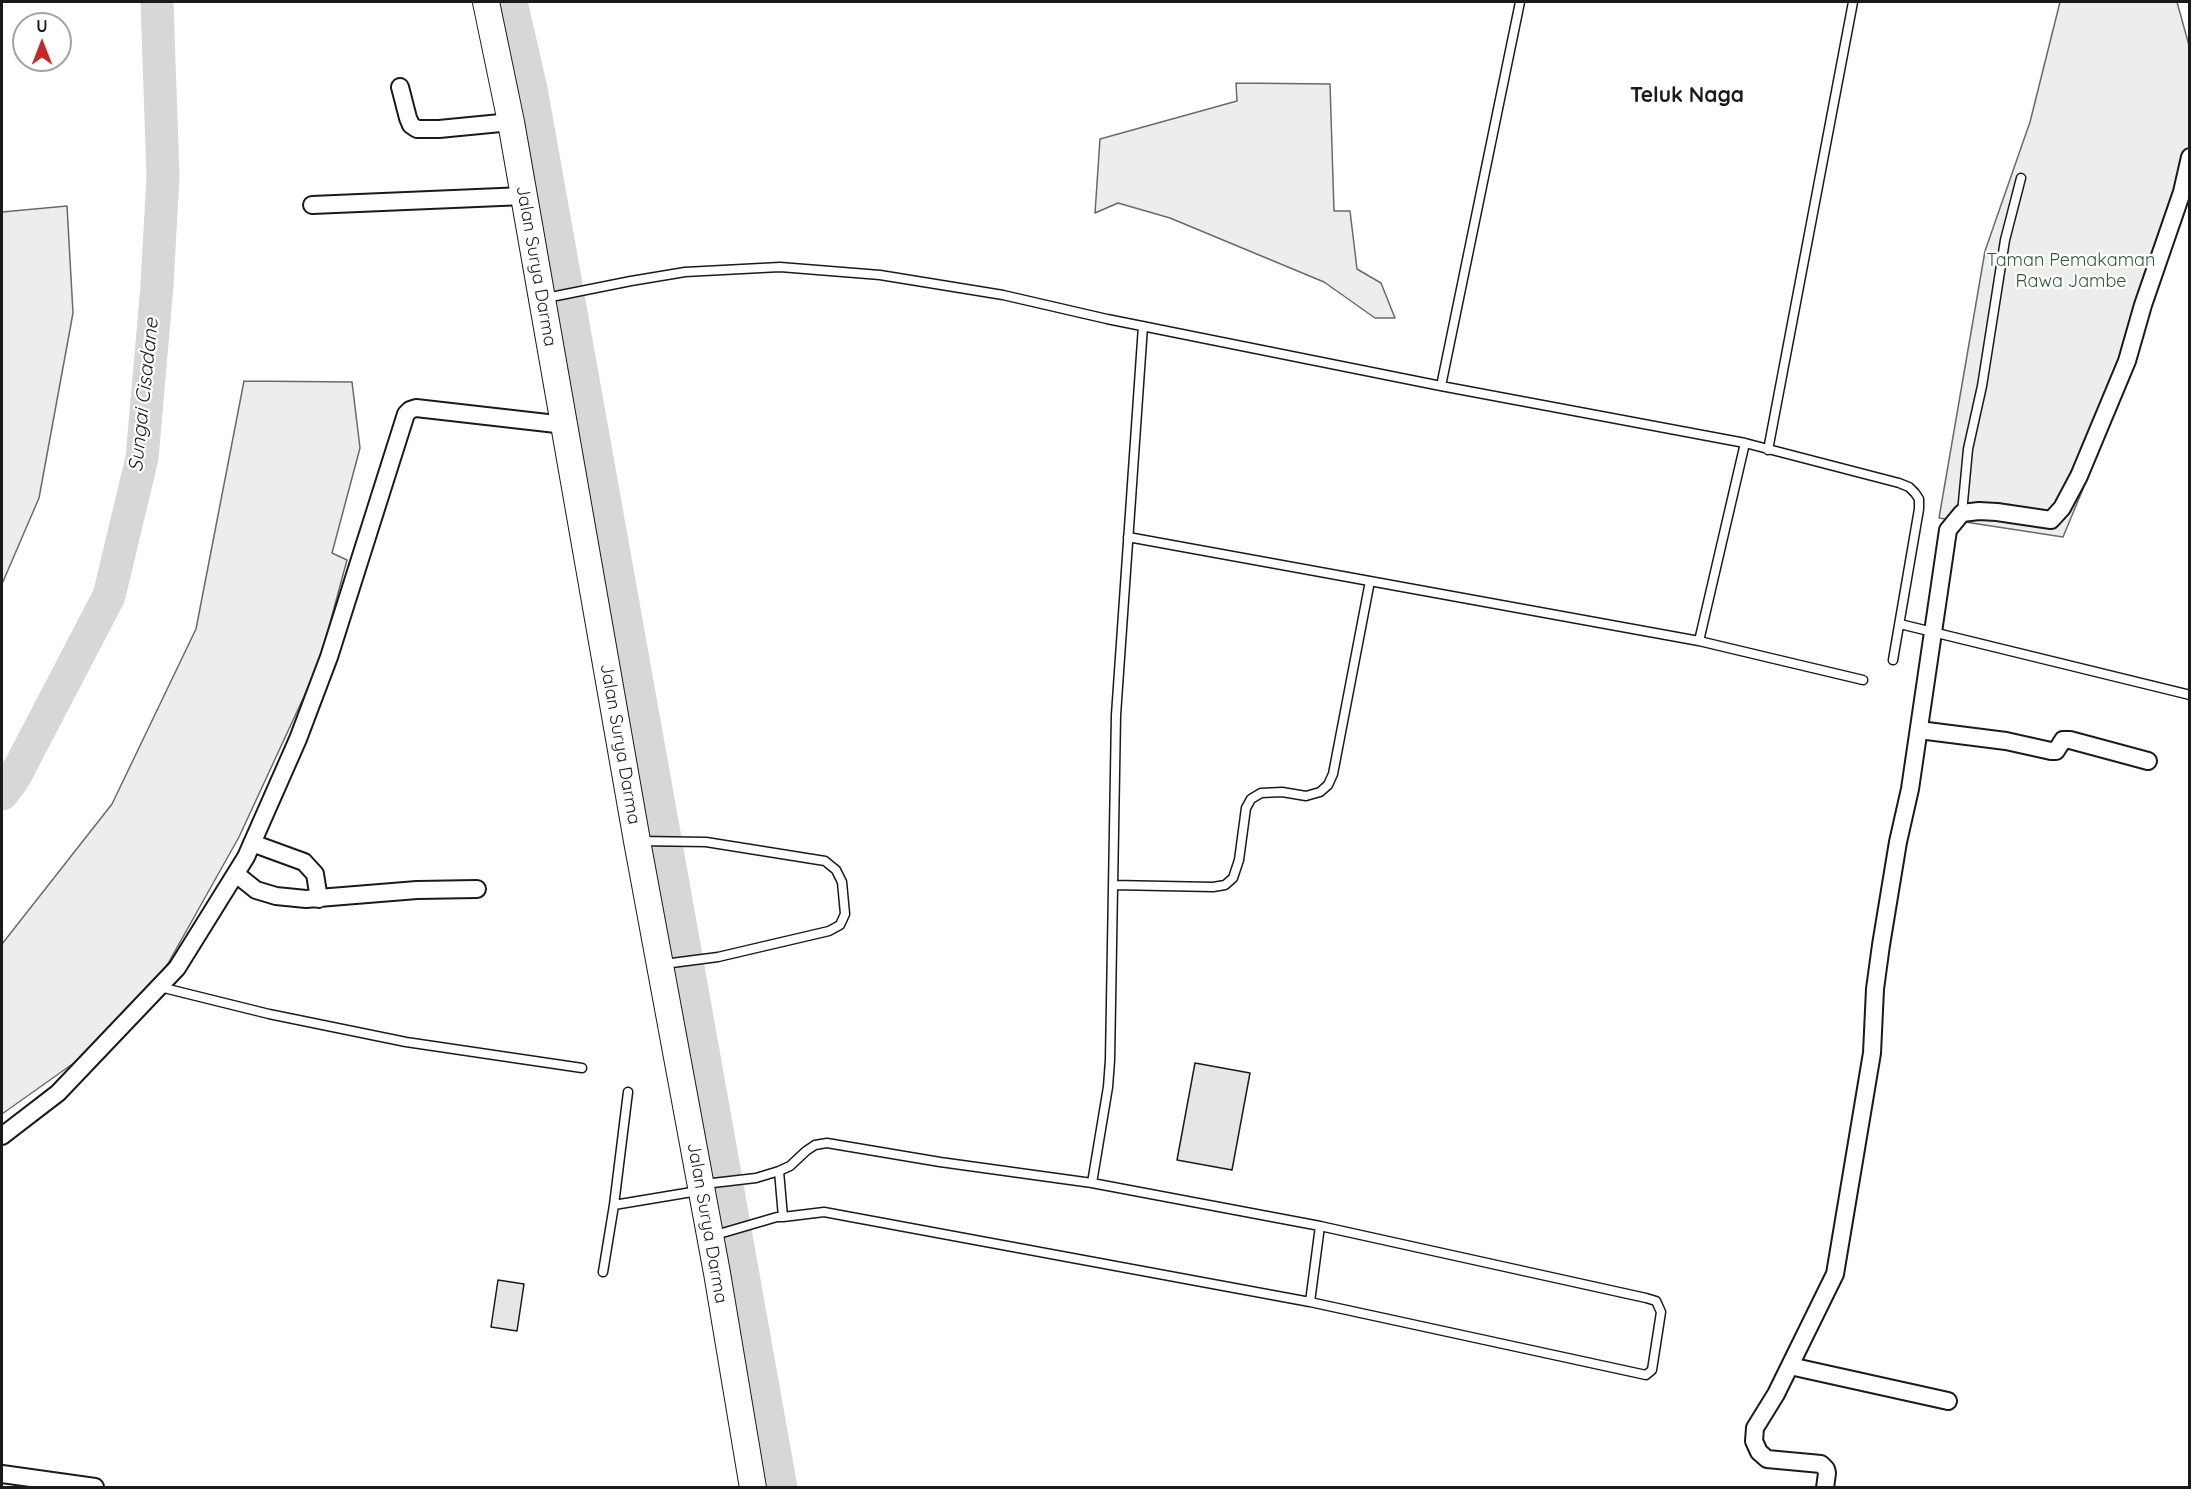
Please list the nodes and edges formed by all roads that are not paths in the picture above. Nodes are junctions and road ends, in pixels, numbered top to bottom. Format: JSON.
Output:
{"nodes":[{"id":1,"x":486,"y":2,"type":"edge"},
{"id":2,"x":1520,"y":2,"type":"edge"},
{"id":3,"x":1853,"y":2,"type":"edge"},
{"id":4,"x":400,"y":87,"type":"dead end"},
{"id":5,"x":511,"y":122,"type":"junction"},
{"id":6,"x":2190,"y":157,"type":"edge"},
{"id":7,"x":2021,"y":178,"type":"dead end"},
{"id":8,"x":524,"y":196,"type":"junction"},
{"id":9,"x":312,"y":205,"type":"dead end"},
{"id":10,"x":547,"y":298,"type":"junction"},
{"id":11,"x":1143,"y":326,"type":"junction"},
{"id":12,"x":1441,"y":387,"type":"junction"},
{"id":13,"x":565,"y":425,"type":"junction"},
{"id":14,"x":1745,"y":443,"type":"junction"},
{"id":15,"x":1768,"y":450,"type":"junction"},
{"id":16,"x":1962,"y":513,"type":"junction"},
{"id":17,"x":1128,"y":537,"type":"junction"},
{"id":18,"x":1370,"y":581,"type":"junction"},
{"id":19,"x":1900,"y":624,"type":"junction"},
{"id":20,"x":1933,"y":632,"type":"junction"},
{"id":21,"x":1699,"y":641,"type":"junction"},
{"id":22,"x":1893,"y":660,"type":"dead end"},
{"id":23,"x":1863,"y":680,"type":"dead end"},
{"id":24,"x":2190,"y":695,"type":"edge"},
{"id":25,"x":1919,"y":730,"type":"junction"},
{"id":26,"x":2148,"y":761,"type":"dead end"},
{"id":27,"x":642,"y":842,"type":"junction"},
{"id":28,"x":252,"y":843,"type":"junction"},
{"id":29,"x":236,"y":874,"type":"junction"},
{"id":30,"x":1113,"y":885,"type":"junction"},
{"id":31,"x":477,"y":889,"type":"dead end"},
{"id":32,"x":319,"y":898,"type":"junction"},
{"id":33,"x":666,"y":964,"type":"junction"},
{"id":34,"x":160,"y":987,"type":"junction"},
{"id":35,"x":582,"y":1068,"type":"dead end"},
{"id":36,"x":628,"y":1092,"type":"dead end"},
{"id":37,"x":2,"y":1136,"type":"edge"},
{"id":38,"x":779,"y":1171,"type":"junction"},
{"id":39,"x":1092,"y":1183,"type":"junction"},
{"id":40,"x":706,"y":1186,"type":"junction"},
{"id":41,"x":614,"y":1205,"type":"junction"},
{"id":42,"x":780,"y":1217,"type":"junction"},
{"id":43,"x":1320,"y":1226,"type":"junction"},
{"id":44,"x":717,"y":1234,"type":"junction"},
{"id":45,"x":603,"y":1272,"type":"dead end"},
{"id":46,"x":1310,"y":1302,"type":"junction"},
{"id":47,"x":1790,"y":1366,"type":"junction"},
{"id":48,"x":1948,"y":1401,"type":"dead end"},
{"id":49,"x":2,"y":1474,"type":"edge"},
{"id":50,"x":95,"y":1487,"type":"edge"},
{"id":51,"x":753,"y":1488,"type":"edge"},
{"id":52,"x":1826,"y":1488,"type":"edge"}],
"edges":[{"from":1,"to":5,"type":"main road","name":"Jalan Surya Darma"},
{"from":2,"to":12,"type":"lane"},
{"from":3,"to":15,"type":"lane"},
{"from":4,"to":5,"type":"street"},
{"from":5,"to":8,"type":"main road","name":"Jalan Surya Darma"},
{"from":6,"to":16,"type":"street"},
{"from":7,"to":16,"type":"lane"},
{"from":8,"to":9,"type":"street"},
{"from":8,"to":10,"type":"main road","name":"Jalan Surya Darma"},
{"from":10,"to":11,"type":"lane"},
{"from":10,"to":13,"type":"main road","name":"Jalan Surya Darma"},
{"from":11,"to":12,"type":"lane"},
{"from":11,"to":17,"type":"lane"},
{"from":12,"to":14,"type":"lane"},
{"from":13,"to":27,"type":"main road","name":"Jalan Surya Darma"},
{"from":13,"to":28,"type":"street"},
{"from":14,"to":15,"type":"lane"},
{"from":14,"to":21,"type":"lane"},
{"from":15,"to":19,"type":"lane"},
{"from":16,"to":20,"type":"street"},
{"from":17,"to":18,"type":"lane"},
{"from":17,"to":30,"type":"lane"},
{"from":18,"to":21,"type":"lane"},
{"from":18,"to":30,"type":"lane"},
{"from":19,"to":20,"type":"lane"},
{"from":19,"to":22,"type":"lane"},
{"from":20,"to":24,"type":"lane"},
{"from":20,"to":25,"type":"street"},
{"from":21,"to":23,"type":"lane"},
{"from":25,"to":26,"type":"street"},
{"from":25,"to":47,"type":"street"},
{"from":27,"to":33,"type":"main road","name":"Jalan Surya Darma"},
{"from":27,"to":33,"type":"lane"},
{"from":28,"to":29,"type":"street"},
{"from":28,"to":32,"type":"street"},
{"from":29,"to":32,"type":"street"},
{"from":29,"to":34,"type":"street"},
{"from":30,"to":39,"type":"lane"},
{"from":31,"to":32,"type":"street"},
{"from":33,"to":40,"type":"main road","name":"Jalan Surya Darma"},
{"from":34,"to":35,"type":"lane"},
{"from":34,"to":37,"type":"street"},
{"from":36,"to":41,"type":"lane"},
{"from":38,"to":39,"type":"lane"},
{"from":38,"to":40,"type":"lane"},
{"from":38,"to":42,"type":"lane"},
{"from":39,"to":43,"type":"lane"},
{"from":40,"to":41,"type":"lane"},
{"from":40,"to":44,"type":"main road","name":"Jalan Surya Darma"},
{"from":41,"to":45,"type":"lane"},
{"from":42,"to":44,"type":"lane"},
{"from":42,"to":46,"type":"lane"},
{"from":43,"to":46,"type":"lane"},
{"from":43,"to":46,"type":"lane"},
{"from":44,"to":51,"type":"main road","name":"Jalan Surya Darma"},
{"from":47,"to":48,"type":"street"},
{"from":47,"to":52,"type":"street"},
{"from":49,"to":50,"type":"street"}]}
